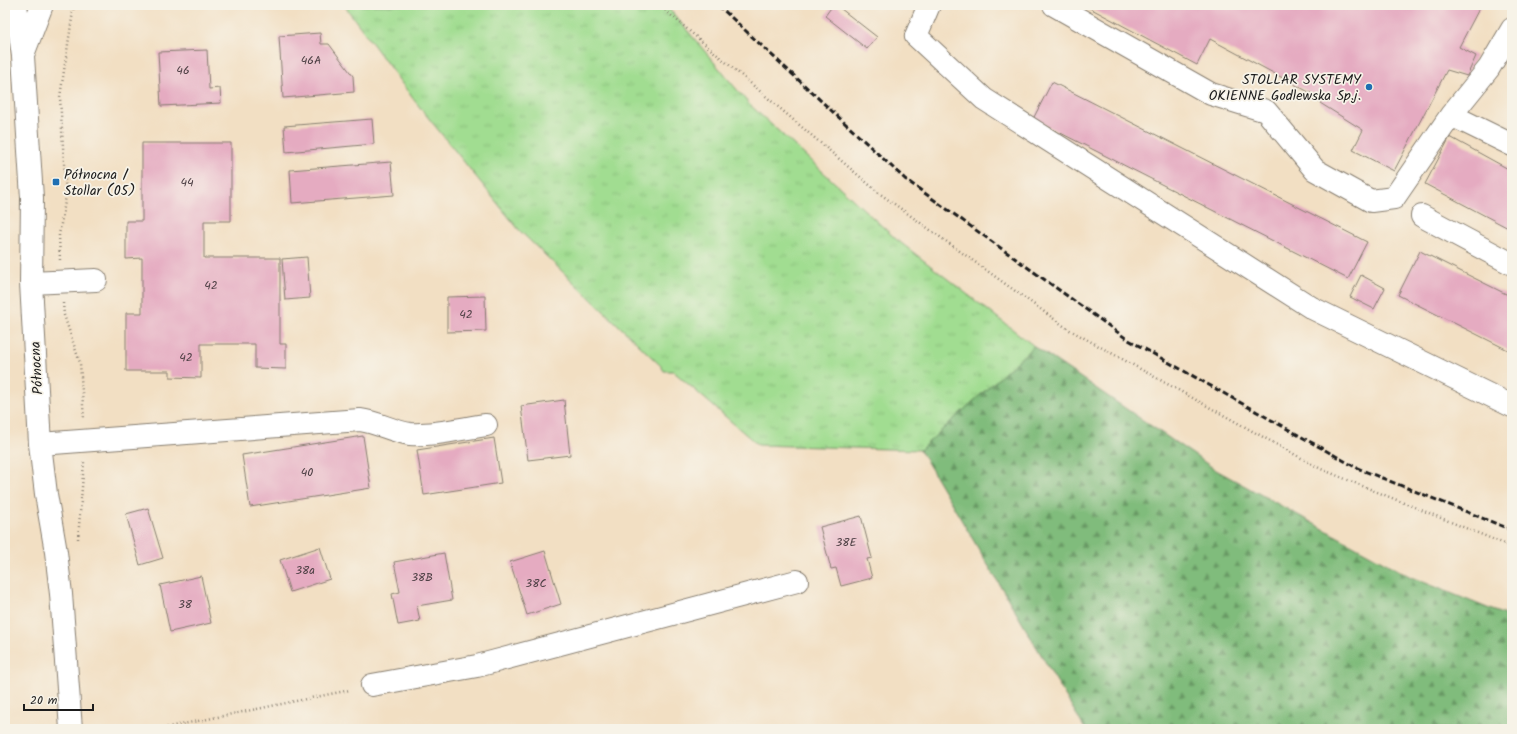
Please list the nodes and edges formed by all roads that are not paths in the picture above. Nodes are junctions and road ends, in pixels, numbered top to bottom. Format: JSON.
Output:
{"nodes":[{"id":1,"x":16,"y":5,"type":"edge"},
{"id":2,"x":42,"y":5,"type":"edge"},
{"id":3,"x":929,"y":5,"type":"edge"},
{"id":4,"x":1054,"y":5,"type":"edge"},
{"id":5,"x":1512,"y":30,"type":"edge"},
{"id":6,"x":23,"y":56,"type":"junction"},
{"id":7,"x":1451,"y":115,"type":"junction"},
{"id":8,"x":1512,"y":145,"type":"edge"},
{"id":9,"x":1422,"y":216,"type":"dead end"},
{"id":10,"x":1512,"y":264,"type":"edge"},
{"id":11,"x":96,"y":280,"type":"dead end"},
{"id":12,"x":31,"y":283,"type":"junction"},
{"id":13,"x":1512,"y":406,"type":"edge"},
{"id":14,"x":486,"y":425,"type":"dead end"},
{"id":15,"x":40,"y":444,"type":"junction"},
{"id":16,"x":797,"y":581,"type":"dead end"},
{"id":17,"x":372,"y":685,"type":"road end"},
{"id":18,"x":71,"y":729,"type":"edge"}],
"edges":[{"from":1,"to":6,"type":"street","name":"Północna"},
{"from":2,"to":6,"type":"street"},
{"from":3,"to":13,"type":"street"},
{"from":4,"to":7,"type":"street"},
{"from":5,"to":7,"type":"street"},
{"from":6,"to":12,"type":"street","name":"Północna"},
{"from":7,"to":8,"type":"street"},
{"from":9,"to":10,"type":"street"},
{"from":11,"to":12,"type":"street"},
{"from":12,"to":15,"type":"street","name":"Północna"},
{"from":14,"to":15,"type":"street"},
{"from":15,"to":18,"type":"street","name":"Północna"},
{"from":16,"to":17,"type":"street"}]}
